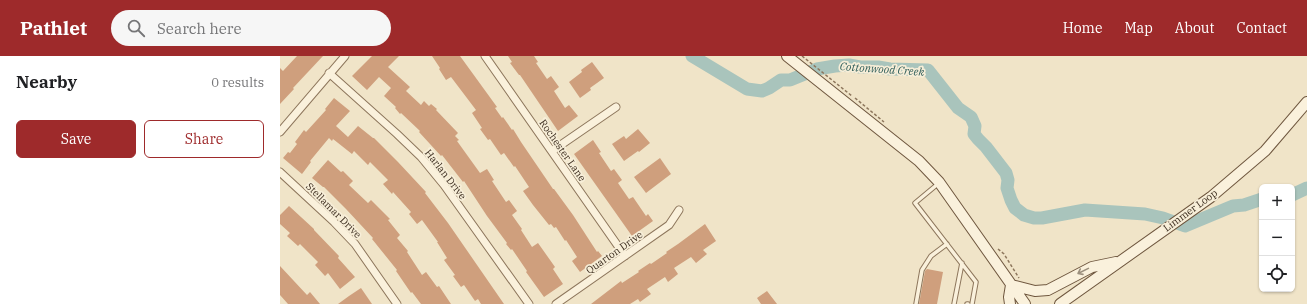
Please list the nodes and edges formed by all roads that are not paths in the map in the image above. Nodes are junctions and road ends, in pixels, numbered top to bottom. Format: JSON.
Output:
{"nodes":[{"id":1,"x":345,"y":56,"type":"edge"},
{"id":2,"x":485,"y":56,"type":"edge"},
{"id":3,"x":795,"y":58,"type":"edge"},
{"id":4,"x":329,"y":74,"type":"junction"},
{"id":5,"x":1307,"y":102,"type":"edge"},
{"id":6,"x":616,"y":107,"type":"dead end"},
{"id":7,"x":280,"y":132,"type":"edge"},
{"id":8,"x":552,"y":151,"type":"junction"},
{"id":9,"x":280,"y":172,"type":"edge"},
{"id":10,"x":939,"y":182,"type":"junction"},
{"id":11,"x":679,"y":210,"type":"dead end"},
{"id":12,"x":947,"y":244,"type":"junction"},
{"id":13,"x":625,"y":256,"type":"junction"},
{"id":14,"x":1120,"y":261,"type":"junction"},
{"id":15,"x":962,"y":263,"type":"junction"},
{"id":16,"x":1090,"y":283,"type":"junction"},
{"id":17,"x":1011,"y":285,"type":"junction"},
{"id":18,"x":956,"y":291,"type":"junction"},
{"id":19,"x":963,"y":292,"type":"dead end"},
{"id":20,"x":969,"y":293,"type":"dead end"},
{"id":21,"x":974,"y":294,"type":"junction"},
{"id":22,"x":954,"y":303,"type":"edge"},
{"id":23,"x":960,"y":303,"type":"dead end"},
{"id":24,"x":397,"y":304,"type":"edge"},
{"id":25,"x":529,"y":304,"type":"edge"},
{"id":26,"x":556,"y":304,"type":"edge"},
{"id":27,"x":916,"y":304,"type":"edge"},
{"id":28,"x":972,"y":304,"type":"edge"},
{"id":29,"x":1010,"y":304,"type":"edge"},
{"id":30,"x":1025,"y":304,"type":"edge"},
{"id":31,"x":1060,"y":304,"type":"edge"},
{"id":32,"x":1073,"y":304,"type":"edge"}],
"edges":[{"from":1,"to":4,"type":"street"},
{"from":2,"to":8,"type":"street","name":"Rochester Lane"},
{"from":3,"to":10,"type":"street"},
{"from":4,"to":7,"type":"street"},
{"from":4,"to":25,"type":"street","name":"Harlan Drive"},
{"from":5,"to":14,"type":"street","name":"Limmer Loop"},
{"from":6,"to":8,"type":"street"},
{"from":8,"to":13,"type":"street","name":"Rochester Lane"},
{"from":9,"to":24,"type":"street","name":"Stellamar Drive"},
{"from":10,"to":12,"type":"lane"},
{"from":10,"to":17,"type":"street"},
{"from":11,"to":13,"type":"street","name":"Quarton Drive"},
{"from":12,"to":15,"type":"lane"},
{"from":12,"to":27,"type":"lane"},
{"from":13,"to":26,"type":"street","name":"Quarton Drive"},
{"from":14,"to":16,"type":"street","name":"Limmer Loop"},
{"from":14,"to":17,"type":"street","one_way":true},
{"from":15,"to":18,"type":"lane"},
{"from":15,"to":21,"type":"lane"},
{"from":16,"to":31,"type":"street","name":"Limmer Loop"},
{"from":16,"to":32,"type":"street"},
{"from":17,"to":29,"type":"street"},
{"from":17,"to":30,"type":"street"},
{"from":18,"to":19,"type":"lane"},
{"from":18,"to":22,"type":"lane"},
{"from":20,"to":21,"type":"lane"},
{"from":21,"to":28,"type":"lane"},
{"from":22,"to":23,"type":"lane"}]}
